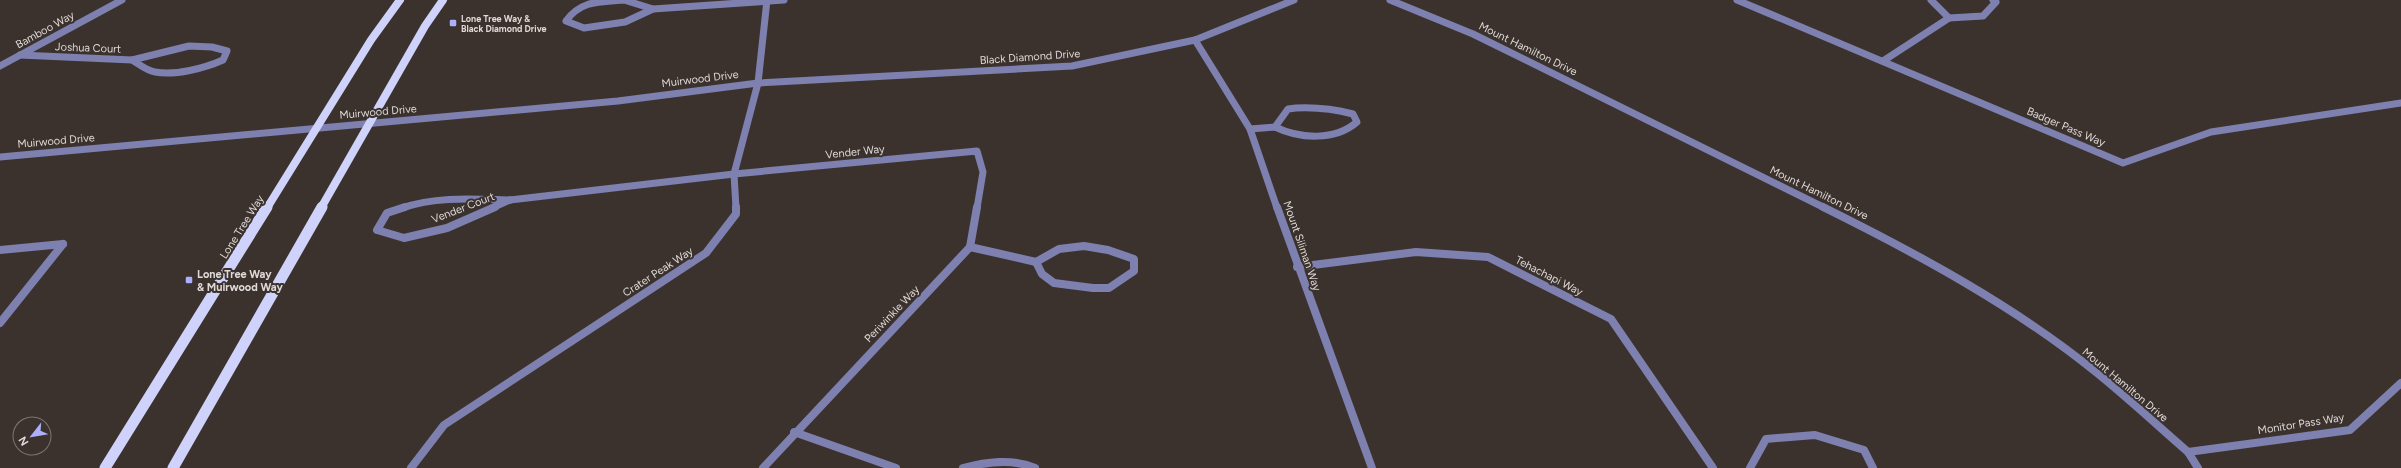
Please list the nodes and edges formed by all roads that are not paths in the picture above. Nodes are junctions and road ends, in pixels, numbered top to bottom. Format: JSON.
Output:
{"nodes":[{"id":1,"x":122,"y":0,"type":"edge"},
{"id":2,"x":400,"y":0,"type":"edge"},
{"id":3,"x":443,"y":0,"type":"edge"},
{"id":4,"x":784,"y":0,"type":"edge"},
{"id":5,"x":1294,"y":0,"type":"edge"},
{"id":6,"x":1390,"y":0,"type":"edge"},
{"id":7,"x":1737,"y":0,"type":"edge"},
{"id":8,"x":1931,"y":0,"type":"edge"},
{"id":9,"x":1993,"y":0,"type":"edge"},
{"id":10,"x":767,"y":1,"type":"edge"},
{"id":11,"x":653,"y":9,"type":"junction"},
{"id":12,"x":1949,"y":18,"type":"junction"},
{"id":13,"x":1195,"y":40,"type":"junction"},
{"id":14,"x":20,"y":55,"type":"junction"},
{"id":15,"x":132,"y":60,"type":"junction"},
{"id":16,"x":1883,"y":61,"type":"junction"},
{"id":17,"x":0,"y":66,"type":"edge"},
{"id":18,"x":758,"y":83,"type":"junction"},
{"id":19,"x":2401,"y":103,"type":"edge"},
{"id":20,"x":370,"y":124,"type":"junction"},
{"id":21,"x":1275,"y":127,"type":"junction"},
{"id":22,"x":318,"y":128,"type":"junction"},
{"id":23,"x":1250,"y":129,"type":"junction"},
{"id":24,"x":0,"y":157,"type":"edge"},
{"id":25,"x":734,"y":174,"type":"junction"},
{"id":26,"x":510,"y":200,"type":"junction"},
{"id":27,"x":970,"y":247,"type":"junction"},
{"id":28,"x":0,"y":250,"type":"edge"},
{"id":29,"x":1036,"y":262,"type":"junction"},
{"id":30,"x":1297,"y":267,"type":"junction"},
{"id":31,"x":0,"y":323,"type":"edge"},
{"id":32,"x":2401,"y":383,"type":"edge"},
{"id":33,"x":794,"y":432,"type":"junction"},
{"id":34,"x":2188,"y":452,"type":"junction"},
{"id":35,"x":105,"y":468,"type":"edge"},
{"id":36,"x":173,"y":468,"type":"edge"},
{"id":37,"x":411,"y":468,"type":"edge"},
{"id":38,"x":763,"y":468,"type":"edge"},
{"id":39,"x":896,"y":468,"type":"edge"},
{"id":40,"x":964,"y":468,"type":"edge"},
{"id":41,"x":1035,"y":468,"type":"edge"},
{"id":42,"x":1372,"y":468,"type":"edge"},
{"id":43,"x":1713,"y":468,"type":"edge"},
{"id":44,"x":1750,"y":468,"type":"edge"},
{"id":45,"x":1873,"y":468,"type":"edge"},
{"id":46,"x":2198,"y":468,"type":"edge"}],
"edges":[{"from":1,"to":14,"type":"street","name":"Bamboo Way"},
{"from":2,"to":22,"type":"main road","name":"Lone Tree Way"},
{"from":3,"to":20,"type":"main road"},
{"from":4,"to":10,"type":"street"},
{"from":5,"to":13,"type":"street","name":"Black Diamond Drive"},
{"from":6,"to":34,"type":"street","name":"Mount Hamilton Drive"},
{"from":7,"to":16,"type":"street","name":"Badger Pass Way"},
{"from":8,"to":12,"type":"street"},
{"from":9,"to":12,"type":"street"},
{"from":10,"to":11,"type":"street"},
{"from":10,"to":18,"type":"street","name":"Crater Peak Way"},
{"from":11,"to":11,"type":"street"},
{"from":12,"to":16,"type":"street"},
{"from":13,"to":18,"type":"street","name":"Black Diamond Drive"},
{"from":13,"to":23,"type":"street","name":"Mount Siliman Way"},
{"from":14,"to":15,"type":"street","name":"Joshua Court"},
{"from":14,"to":17,"type":"street","name":"Bamboo Way"},
{"from":15,"to":15,"type":"street","name":"Joshua Court"},
{"from":16,"to":19,"type":"street","name":"Badger Pass Way"},
{"from":18,"to":20,"type":"street","name":"Muirwood Drive"},
{"from":18,"to":25,"type":"street","name":"Crater Peak Way"},
{"from":20,"to":22,"type":"street","name":"Muirwood Drive"},
{"from":20,"to":36,"type":"main road"},
{"from":21,"to":21,"type":"street"},
{"from":21,"to":23,"type":"street"},
{"from":22,"to":24,"type":"street","name":"Muirwood Drive"},
{"from":22,"to":35,"type":"main road","name":"Lone Tree Way"},
{"from":23,"to":30,"type":"street","name":"Mount Siliman Way"},
{"from":25,"to":26,"type":"street","name":"Vender Court"},
{"from":25,"to":27,"type":"street","name":"Vender Way"},
{"from":25,"to":37,"type":"street","name":"Crater Peak Way"},
{"from":26,"to":26,"type":"street","name":"Vender Court"},
{"from":27,"to":29,"type":"street"},
{"from":27,"to":33,"type":"street","name":"Periwinkle Way"},
{"from":28,"to":31,"type":"street"},
{"from":29,"to":29,"type":"street"},
{"from":30,"to":42,"type":"street","name":"Mount Siliman Way"},
{"from":30,"to":43,"type":"street","name":"Tehachapi Way"},
{"from":32,"to":34,"type":"street","name":"Monitor Pass Way"},
{"from":33,"to":38,"type":"street","name":"Periwinkle Way"},
{"from":33,"to":39,"type":"street"},
{"from":34,"to":46,"type":"street","name":"Mount Hamilton Drive"},
{"from":40,"to":41,"type":"street"},
{"from":44,"to":45,"type":"street"}]}
